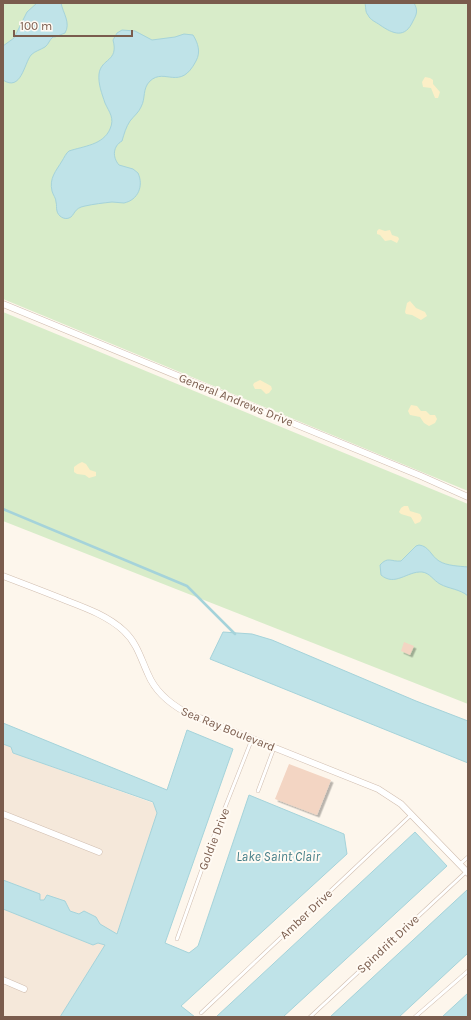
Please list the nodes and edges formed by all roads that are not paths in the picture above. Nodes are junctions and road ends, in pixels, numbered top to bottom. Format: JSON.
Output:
{"nodes":[{"id":1,"x":3,"y":304,"type":"edge"},
{"id":2,"x":468,"y":497,"type":"edge"},
{"id":3,"x":3,"y":576,"type":"edge"},
{"id":4,"x":252,"y":739,"type":"junction"},
{"id":5,"x":274,"y":748,"type":"junction"},
{"id":6,"x":258,"y":791,"type":"dead end"},
{"id":7,"x":3,"y":814,"type":"edge"},
{"id":8,"x":412,"y":814,"type":"junction"},
{"id":9,"x":99,"y":852,"type":"dead end"},
{"id":10,"x":468,"y":857,"type":"edge"},
{"id":11,"x":460,"y":864,"type":"junction"},
{"id":12,"x":467,"y":872,"type":"edge"},
{"id":13,"x":177,"y":939,"type":"dead end"},
{"id":14,"x":468,"y":971,"type":"edge"},
{"id":15,"x":3,"y":980,"type":"edge"},
{"id":16,"x":24,"y":988,"type":"dead end"},
{"id":17,"x":201,"y":1013,"type":"dead end"},
{"id":18,"x":310,"y":1017,"type":"edge"},
{"id":19,"x":415,"y":1017,"type":"edge"}],
"edges":[{"from":1,"to":2,"type":"street","name":"General Andrews Drive"},
{"from":3,"to":4,"type":"street","name":"Sea Ray Boulevard"},
{"from":4,"to":5,"type":"street","name":"Sea Ray Boulevard"},
{"from":4,"to":13,"type":"lane","name":"Goldie Drive"},
{"from":5,"to":6,"type":"lane"},
{"from":5,"to":8,"type":"street","name":"Sea Ray Boulevard"},
{"from":7,"to":9,"type":"street"},
{"from":8,"to":11,"type":"street","name":"Sea Ray Boulevard"},
{"from":8,"to":17,"type":"lane","name":"Amber Drive"},
{"from":10,"to":11,"type":"lane"},
{"from":11,"to":12,"type":"street","name":"Sea Ray Boulevard"},
{"from":12,"to":18,"type":"lane","name":"Spindrift Drive"},
{"from":14,"to":19,"type":"lane"},
{"from":15,"to":16,"type":"street"}]}
